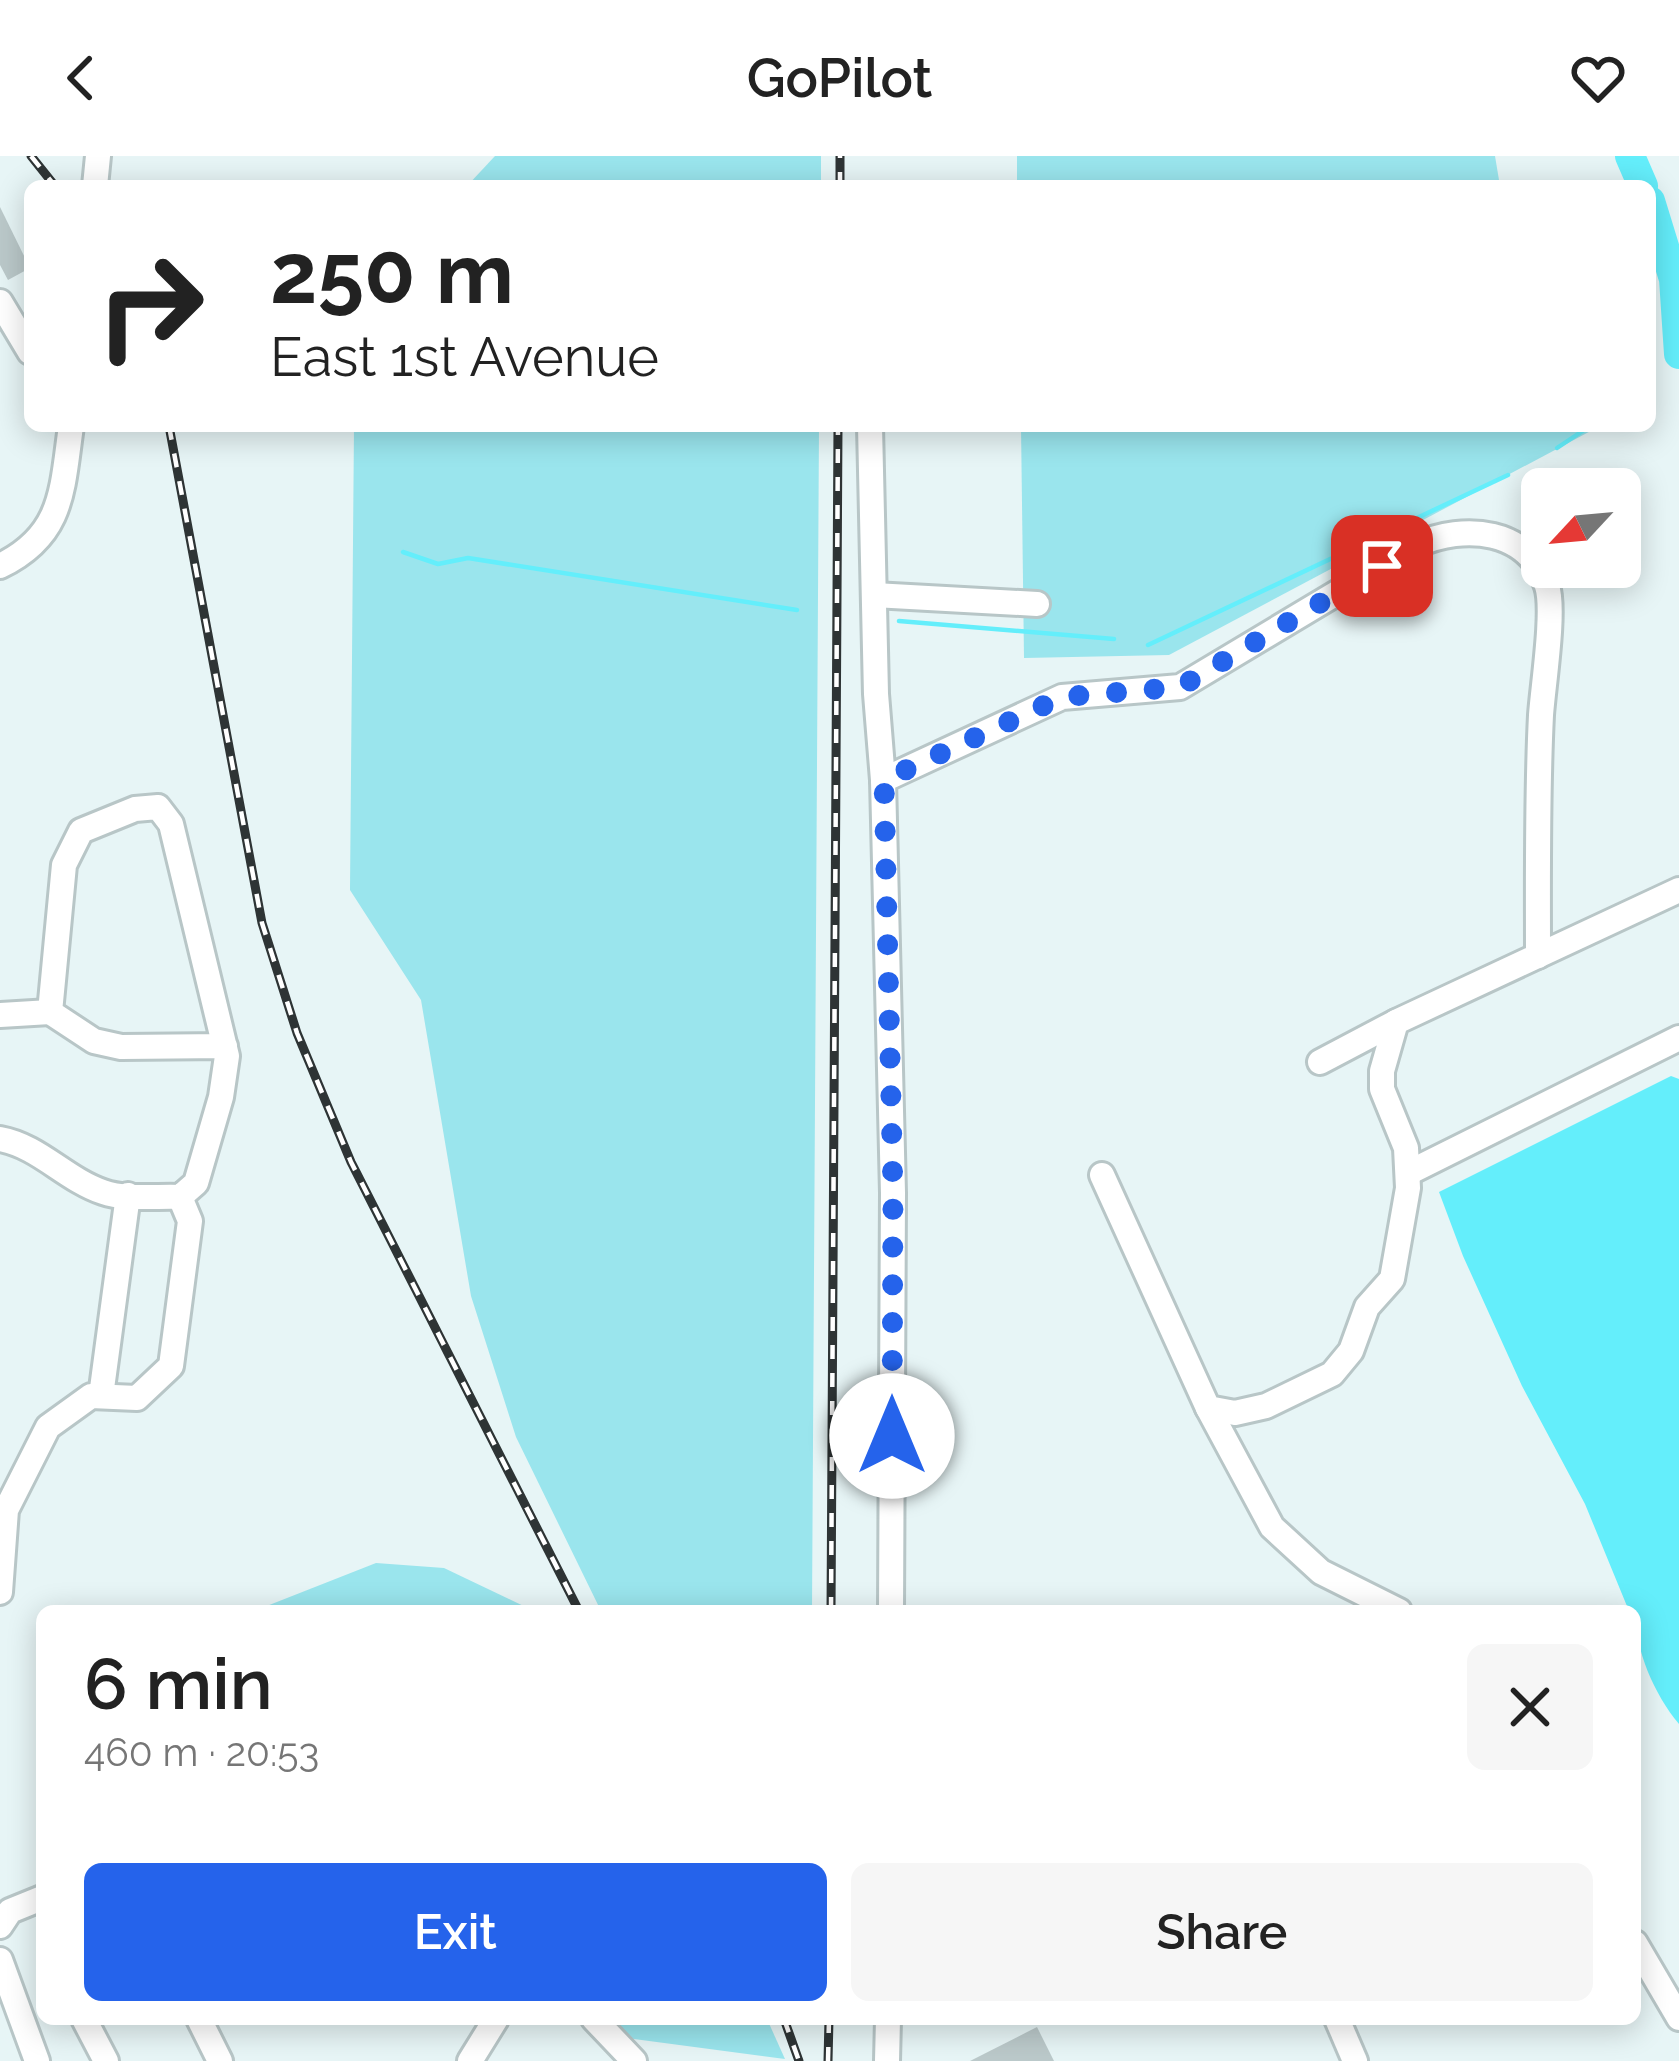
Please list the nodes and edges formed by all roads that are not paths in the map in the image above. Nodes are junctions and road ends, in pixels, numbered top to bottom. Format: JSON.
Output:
{"nodes":[{"id":1,"x":0,"y":302,"type":"edge"},
{"id":2,"x":24,"y":342,"type":"edge"},
{"id":3,"x":70,"y":432,"type":"edge"},
{"id":4,"x":870,"y":432,"type":"edge"},
{"id":5,"x":0,"y":566,"type":"edge"},
{"id":6,"x":874,"y":595,"type":"junction"},
{"id":7,"x":1036,"y":604,"type":"dead end"},
{"id":8,"x":884,"y":780,"type":"junction"},
{"id":9,"x":1679,"y":890,"type":"edge"},
{"id":10,"x":1538,"y":956,"type":"junction"},
{"id":11,"x":50,"y":1012,"type":"junction"},
{"id":12,"x":0,"y":1015,"type":"edge"},
{"id":13,"x":1396,"y":1022,"type":"junction"},
{"id":14,"x":1679,"y":1038,"type":"edge"},
{"id":15,"x":225,"y":1046,"type":"junction"},
{"id":16,"x":1320,"y":1063,"type":"dead end"},
{"id":17,"x":0,"y":1139,"type":"edge"},
{"id":18,"x":1408,"y":1173,"type":"junction"},
{"id":19,"x":1102,"y":1175,"type":"dead end"},
{"id":20,"x":128,"y":1195,"type":"junction"},
{"id":21,"x":180,"y":1197,"type":"junction"},
{"id":22,"x":100,"y":1396,"type":"junction"},
{"id":23,"x":1208,"y":1408,"type":"junction"},
{"id":24,"x":3,"y":1522,"type":"edge"},
{"id":25,"x":1342,"y":1582,"type":"junction"},
{"id":26,"x":0,"y":1592,"type":"edge"},
{"id":27,"x":891,"y":1605,"type":"edge"},
{"id":28,"x":1351,"y":1605,"type":"edge"},
{"id":29,"x":1387,"y":1605,"type":"edge"},
{"id":30,"x":36,"y":1900,"type":"edge"},
{"id":31,"x":0,"y":1926,"type":"edge"},
{"id":32,"x":1641,"y":1953,"type":"edge"},
{"id":33,"x":0,"y":1960,"type":"edge"},
{"id":34,"x":1679,"y":2018,"type":"edge"},
{"id":35,"x":32,"y":2020,"type":"edge"},
{"id":36,"x":87,"y":2025,"type":"edge"},
{"id":37,"x":202,"y":2025,"type":"edge"},
{"id":38,"x":492,"y":2025,"type":"edge"},
{"id":39,"x":600,"y":2025,"type":"edge"},
{"id":40,"x":888,"y":2025,"type":"edge"},
{"id":41,"x":1340,"y":2025,"type":"edge"},
{"id":42,"x":37,"y":2061,"type":"edge"},
{"id":43,"x":106,"y":2061,"type":"edge"},
{"id":44,"x":220,"y":2061,"type":"edge"},
{"id":45,"x":470,"y":2061,"type":"edge"},
{"id":46,"x":634,"y":2061,"type":"edge"},
{"id":47,"x":887,"y":2061,"type":"edge"},
{"id":48,"x":1355,"y":2061,"type":"edge"}],
"edges":[{"from":1,"to":2,"type":"street"},
{"from":3,"to":5,"type":"street"},
{"from":4,"to":6,"type":"street"},
{"from":6,"to":7,"type":"street"},
{"from":6,"to":8,"type":"street"},
{"from":8,"to":10,"type":"street"},
{"from":8,"to":27,"type":"street"},
{"from":9,"to":10,"type":"street"},
{"from":10,"to":13,"type":"street"},
{"from":11,"to":12,"type":"street"},
{"from":11,"to":15,"type":"street"},
{"from":11,"to":15,"type":"street"},
{"from":13,"to":16,"type":"street"},
{"from":13,"to":18,"type":"street"},
{"from":14,"to":18,"type":"street"},
{"from":15,"to":21,"type":"street"},
{"from":17,"to":20,"type":"street"},
{"from":18,"to":23,"type":"street"},
{"from":19,"to":23,"type":"street"},
{"from":20,"to":21,"type":"street"},
{"from":20,"to":22,"type":"street"},
{"from":21,"to":22,"type":"street"},
{"from":22,"to":24,"type":"street"},
{"from":23,"to":25,"type":"street"},
{"from":24,"to":26,"type":"street"},
{"from":25,"to":28,"type":"street"},
{"from":25,"to":29,"type":"street"},
{"from":30,"to":31,"type":"street"},
{"from":32,"to":34,"type":"street"},
{"from":33,"to":35,"type":"street"},
{"from":35,"to":42,"type":"street"},
{"from":36,"to":43,"type":"street"},
{"from":37,"to":44,"type":"street"},
{"from":38,"to":45,"type":"street"},
{"from":39,"to":46,"type":"street"},
{"from":40,"to":47,"type":"street"},
{"from":41,"to":48,"type":"street"}]}
